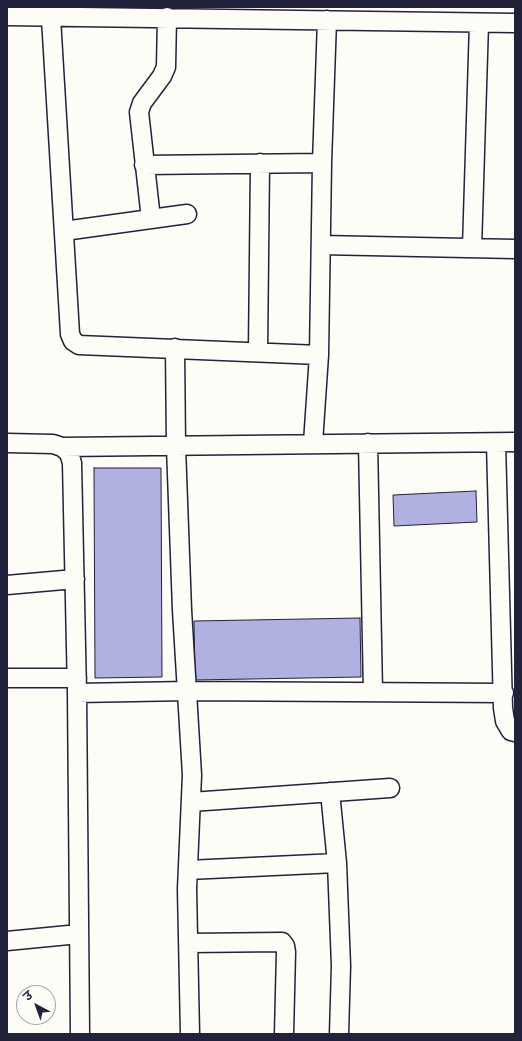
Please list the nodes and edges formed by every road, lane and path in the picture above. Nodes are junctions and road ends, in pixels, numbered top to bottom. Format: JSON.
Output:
{"nodes":[{"id":1,"x":206,"y":12,"type":"edge"},
{"id":2,"x":446,"y":15,"type":"edge"},
{"id":3,"x":7,"y":16,"type":"edge"},
{"id":4,"x":336,"y":16,"type":"edge"},
{"id":5,"x":51,"y":18,"type":"junction"},
{"id":6,"x":167,"y":18,"type":"junction"},
{"id":7,"x":479,"y":23,"type":"junction"},
{"id":8,"x":515,"y":23,"type":"edge"},
{"id":9,"x":260,"y":163,"type":"junction"},
{"id":10,"x":322,"y":163,"type":"junction"},
{"id":11,"x":144,"y":165,"type":"junction"},
{"id":12,"x":187,"y":214,"type":"dead end"},
{"id":13,"x":151,"y":219,"type":"junction"},
{"id":14,"x":64,"y":231,"type":"junction"},
{"id":15,"x":321,"y":245,"type":"junction"},
{"id":16,"x":472,"y":248,"type":"junction"},
{"id":17,"x":515,"y":249,"type":"edge"},
{"id":18,"x":175,"y":348,"type":"junction"},
{"id":19,"x":258,"y":352,"type":"junction"},
{"id":20,"x":318,"y":355,"type":"junction"},
{"id":21,"x":7,"y":442,"type":"edge"},
{"id":22,"x":496,"y":442,"type":"junction"},
{"id":23,"x":515,"y":442,"type":"edge"},
{"id":24,"x":313,"y":443,"type":"junction"},
{"id":25,"x":368,"y":443,"type":"junction"},
{"id":26,"x":62,"y":446,"type":"junction"},
{"id":27,"x":176,"y":447,"type":"junction"},
{"id":28,"x":75,"y":579,"type":"junction"},
{"id":29,"x":7,"y":585,"type":"edge"},
{"id":30,"x":7,"y":678,"type":"edge"},
{"id":31,"x":77,"y":685,"type":"junction"},
{"id":32,"x":188,"y":691,"type":"junction"},
{"id":33,"x":373,"y":692,"type":"junction"},
{"id":34,"x":504,"y":693,"type":"junction"},
{"id":35,"x":515,"y":732,"type":"edge"},
{"id":36,"x":390,"y":788,"type":"dead end"},
{"id":37,"x":330,"y":792,"type":"junction"},
{"id":38,"x":191,"y":802,"type":"junction"},
{"id":39,"x":337,"y":863,"type":"junction"},
{"id":40,"x":188,"y":870,"type":"junction"},
{"id":41,"x":79,"y":934,"type":"junction"},
{"id":42,"x":7,"y":941,"type":"edge"},
{"id":43,"x":189,"y":943,"type":"junction"},
{"id":44,"x":80,"y":1034,"type":"edge"},
{"id":45,"x":190,"y":1034,"type":"edge"},
{"id":46,"x":284,"y":1034,"type":"edge"},
{"id":47,"x":339,"y":1034,"type":"edge"}],
"edges":[{"from":1,"to":4,"type":"street"},
{"from":1,"to":6,"type":"street"},
{"from":2,"to":4,"type":"street"},
{"from":2,"to":7,"type":"street"},
{"from":3,"to":5,"type":"street"},
{"from":4,"to":10,"type":"street"},
{"from":5,"to":6,"type":"street"},
{"from":5,"to":14,"type":"street"},
{"from":6,"to":11,"type":"street"},
{"from":7,"to":8,"type":"street"},
{"from":7,"to":16,"type":"street"},
{"from":9,"to":10,"type":"street"},
{"from":9,"to":11,"type":"street"},
{"from":9,"to":19,"type":"street"},
{"from":10,"to":15,"type":"street"},
{"from":11,"to":13,"type":"street"},
{"from":12,"to":13,"type":"street"},
{"from":13,"to":14,"type":"street"},
{"from":14,"to":18,"type":"street"},
{"from":15,"to":16,"type":"street"},
{"from":15,"to":20,"type":"street"},
{"from":16,"to":17,"type":"street"},
{"from":18,"to":19,"type":"street"},
{"from":18,"to":27,"type":"street"},
{"from":19,"to":20,"type":"street"},
{"from":20,"to":24,"type":"street"},
{"from":21,"to":26,"type":"street"},
{"from":22,"to":23,"type":"street"},
{"from":22,"to":25,"type":"street"},
{"from":22,"to":34,"type":"street"},
{"from":24,"to":25,"type":"street"},
{"from":24,"to":27,"type":"street"},
{"from":25,"to":33,"type":"street"},
{"from":26,"to":27,"type":"street"},
{"from":26,"to":28,"type":"street"},
{"from":27,"to":32,"type":"street"},
{"from":28,"to":29,"type":"street"},
{"from":28,"to":31,"type":"street"},
{"from":30,"to":31,"type":"street"},
{"from":31,"to":32,"type":"street"},
{"from":31,"to":41,"type":"street"},
{"from":32,"to":33,"type":"street"},
{"from":32,"to":38,"type":"street"},
{"from":33,"to":34,"type":"street"},
{"from":34,"to":35,"type":"street"},
{"from":36,"to":37,"type":"street"},
{"from":37,"to":38,"type":"street"},
{"from":37,"to":39,"type":"street"},
{"from":38,"to":40,"type":"street"},
{"from":39,"to":40,"type":"street"},
{"from":39,"to":47,"type":"street"},
{"from":40,"to":43,"type":"street"},
{"from":41,"to":42,"type":"street"},
{"from":41,"to":44,"type":"street"},
{"from":43,"to":45,"type":"street"},
{"from":43,"to":46,"type":"street"}]}
